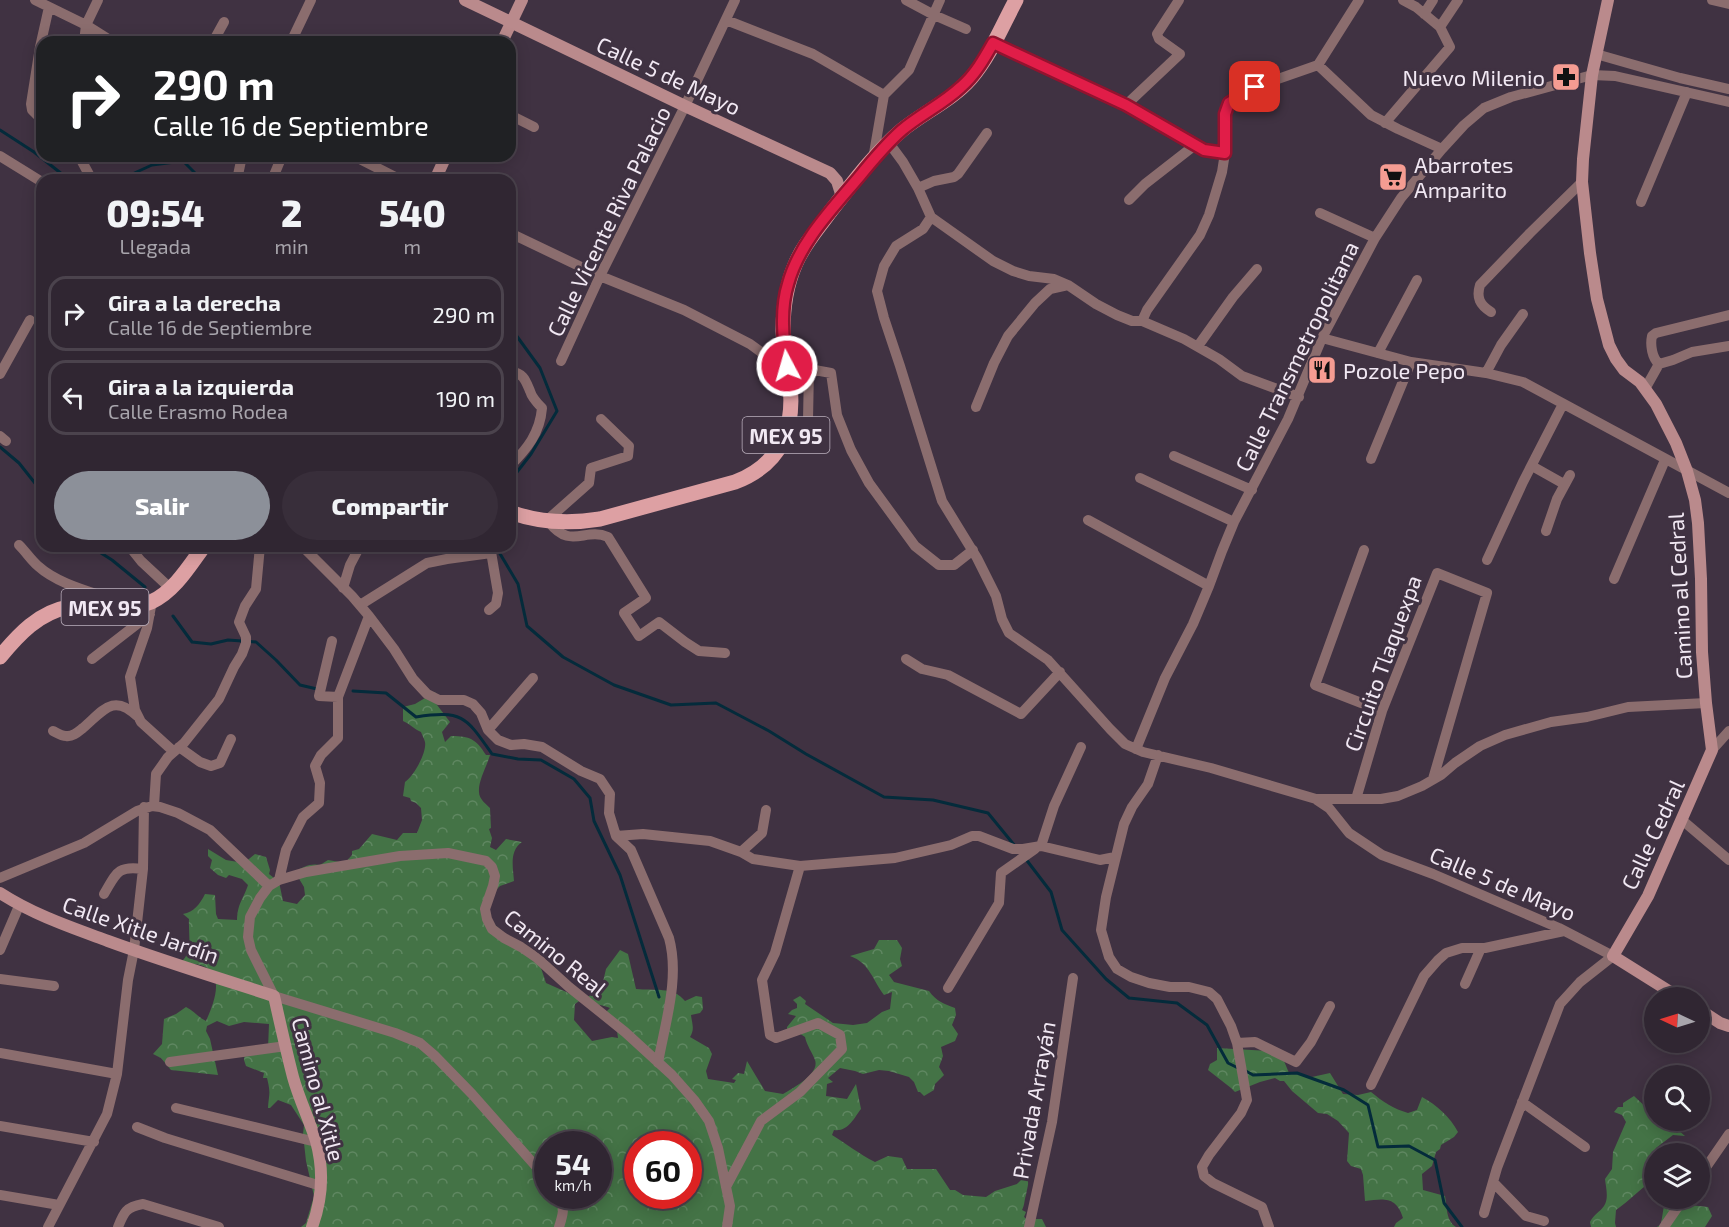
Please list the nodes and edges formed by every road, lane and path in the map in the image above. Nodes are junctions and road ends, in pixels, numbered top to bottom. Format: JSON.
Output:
{"nodes":[{"id":1,"x":35,"y":0,"type":"edge"},
{"id":2,"x":99,"y":0,"type":"edge"},
{"id":3,"x":311,"y":0,"type":"edge"},
{"id":4,"x":465,"y":0,"type":"edge"},
{"id":5,"x":522,"y":0,"type":"edge"},
{"id":6,"x":735,"y":0,"type":"edge"},
{"id":7,"x":906,"y":0,"type":"edge"},
{"id":8,"x":940,"y":0,"type":"edge"},
{"id":9,"x":1016,"y":0,"type":"edge"},
{"id":10,"x":1179,"y":0,"type":"edge"},
{"id":11,"x":1359,"y":0,"type":"edge"},
{"id":12,"x":1402,"y":0,"type":"edge"},
{"id":13,"x":1433,"y":0,"type":"edge"},
{"id":14,"x":1458,"y":0,"type":"edge"},
{"id":15,"x":1608,"y":0,"type":"edge"},
{"id":16,"x":1712,"y":0,"type":"edge"},
{"id":17,"x":1729,"y":4,"type":"edge"},
{"id":18,"x":487,"y":5,"type":"edge"},
{"id":19,"x":49,"y":7,"type":"junction"},
{"id":20,"x":1424,"y":14,"type":"junction"},
{"id":21,"x":934,"y":15,"type":"junction"},
{"id":22,"x":726,"y":20,"type":"junction"},
{"id":23,"x":224,"y":22,"type":"dead end"},
{"id":24,"x":511,"y":23,"type":"junction"},
{"id":25,"x":86,"y":25,"type":"junction"},
{"id":26,"x":1440,"y":27,"type":"junction"},
{"id":27,"x":966,"y":29,"type":"dead end"},
{"id":28,"x":42,"y":36,"type":"edge"},
{"id":29,"x":85,"y":36,"type":"edge"},
{"id":30,"x":103,"y":36,"type":"edge"},
{"id":31,"x":216,"y":36,"type":"edge"},
{"id":32,"x":294,"y":36,"type":"edge"},
{"id":33,"x":505,"y":36,"type":"edge"},
{"id":34,"x":993,"y":43,"type":"junction"},
{"id":35,"x":1596,"y":54,"type":"junction"},
{"id":36,"x":1318,"y":65,"type":"junction"},
{"id":37,"x":1592,"y":75,"type":"junction"},
{"id":38,"x":36,"y":88,"type":"edge"},
{"id":39,"x":1729,"y":89,"type":"edge"},
{"id":40,"x":1687,"y":92,"type":"junction"},
{"id":41,"x":884,"y":95,"type":"junction"},
{"id":42,"x":1729,"y":102,"type":"edge"},
{"id":43,"x":1126,"y":105,"type":"junction"},
{"id":44,"x":685,"y":106,"type":"junction"},
{"id":45,"x":36,"y":114,"type":"edge"},
{"id":46,"x":516,"y":118,"type":"edge"},
{"id":47,"x":1385,"y":123,"type":"junction"},
{"id":48,"x":534,"y":127,"type":"dead end"},
{"id":49,"x":987,"y":133,"type":"dead end"},
{"id":50,"x":888,"y":143,"type":"junction"},
{"id":51,"x":1195,"y":145,"type":"junction"},
{"id":52,"x":1442,"y":148,"type":"junction"},
{"id":53,"x":1225,"y":153,"type":"junction"},
{"id":54,"x":0,"y":156,"type":"edge"},
{"id":55,"x":873,"y":160,"type":"junction"},
{"id":56,"x":366,"y":162,"type":"edge"},
{"id":57,"x":389,"y":174,"type":"edge"},
{"id":58,"x":36,"y":179,"type":"edge"},
{"id":59,"x":1582,"y":182,"type":"junction"},
{"id":60,"x":918,"y":188,"type":"junction"},
{"id":61,"x":842,"y":197,"type":"junction"},
{"id":62,"x":1129,"y":200,"type":"dead end"},
{"id":63,"x":1641,"y":202,"type":"dead end"},
{"id":64,"x":1320,"y":213,"type":"dead end"},
{"id":65,"x":931,"y":217,"type":"junction"},
{"id":66,"x":516,"y":236,"type":"edge"},
{"id":67,"x":1376,"y":238,"type":"junction"},
{"id":68,"x":1257,"y":269,"type":"dead end"},
{"id":69,"x":600,"y":276,"type":"junction"},
{"id":70,"x":1417,"y":280,"type":"dead end"},
{"id":71,"x":1068,"y":285,"type":"junction"},
{"id":72,"x":1491,"y":312,"type":"dead end"},
{"id":73,"x":1523,"y":314,"type":"dead end"},
{"id":74,"x":1729,"y":315,"type":"edge"},
{"id":75,"x":30,"y":320,"type":"dead end"},
{"id":76,"x":1142,"y":321,"type":"junction"},
{"id":77,"x":1322,"y":338,"type":"junction"},
{"id":78,"x":1198,"y":346,"type":"junction"},
{"id":79,"x":1729,"y":346,"type":"edge"},
{"id":80,"x":1378,"y":353,"type":"junction"},
{"id":81,"x":561,"y":361,"type":"dead end"},
{"id":82,"x":1411,"y":362,"type":"junction"},
{"id":83,"x":1659,"y":364,"type":"junction"},
{"id":84,"x":516,"y":372,"type":"edge"},
{"id":85,"x":788,"y":372,"type":"junction"},
{"id":86,"x":0,"y":374,"type":"edge"},
{"id":87,"x":1486,"y":374,"type":"junction"},
{"id":88,"x":1645,"y":389,"type":"junction"},
{"id":89,"x":1299,"y":397,"type":"junction"},
{"id":90,"x":1563,"y":404,"type":"junction"},
{"id":91,"x":976,"y":407,"type":"dead end"},
{"id":92,"x":601,"y":419,"type":"dead end"},
{"id":93,"x":808,"y":420,"type":"dead end"},
{"id":94,"x":1174,"y":456,"type":"dead end"},
{"id":95,"x":1371,"y":459,"type":"dead end"},
{"id":96,"x":1665,"y":460,"type":"junction"},
{"id":97,"x":516,"y":461,"type":"edge"},
{"id":98,"x":1532,"y":466,"type":"junction"},
{"id":99,"x":1687,"y":471,"type":"junction"},
{"id":100,"x":1140,"y":478,"type":"dead end"},
{"id":101,"x":1252,"y":490,"type":"junction"},
{"id":102,"x":1729,"y":493,"type":"edge"},
{"id":103,"x":516,"y":514,"type":"edge"},
{"id":104,"x":1088,"y":520,"type":"dead end"},
{"id":105,"x":547,"y":522,"type":"junction"},
{"id":106,"x":1234,"y":522,"type":"junction"},
{"id":107,"x":1546,"y":531,"type":"dead end"},
{"id":108,"x":20,"y":545,"type":"dead end"},
{"id":109,"x":973,"y":550,"type":"junction"},
{"id":110,"x":1364,"y":550,"type":"dead end"},
{"id":111,"x":134,"y":552,"type":"edge"},
{"id":112,"x":199,"y":552,"type":"edge"},
{"id":113,"x":259,"y":552,"type":"edge"},
{"id":114,"x":308,"y":552,"type":"edge"},
{"id":115,"x":357,"y":552,"type":"edge"},
{"id":116,"x":480,"y":552,"type":"edge"},
{"id":117,"x":490,"y":552,"type":"edge"},
{"id":118,"x":1487,"y":560,"type":"dead end"},
{"id":119,"x":1614,"y":579,"type":"dead end"},
{"id":120,"x":1209,"y":586,"type":"junction"},
{"id":121,"x":170,"y":588,"type":"junction"},
{"id":122,"x":343,"y":588,"type":"junction"},
{"id":123,"x":360,"y":605,"type":"junction"},
{"id":124,"x":131,"y":606,"type":"junction"},
{"id":125,"x":151,"y":607,"type":"junction"},
{"id":126,"x":489,"y":610,"type":"dead end"},
{"id":127,"x":369,"y":616,"type":"junction"},
{"id":128,"x":332,"y":641,"type":"dead end"},
{"id":129,"x":724,"y":653,"type":"dead end"},
{"id":130,"x":0,"y":657,"type":"edge"},
{"id":131,"x":92,"y":659,"type":"dead end"},
{"id":132,"x":906,"y":659,"type":"dead end"},
{"id":133,"x":1060,"y":672,"type":"junction"},
{"id":134,"x":533,"y":678,"type":"dead end"},
{"id":135,"x":338,"y":697,"type":"junction"},
{"id":136,"x":1706,"y":703,"type":"junction"},
{"id":137,"x":1382,"y":711,"type":"junction"},
{"id":138,"x":137,"y":716,"type":"junction"},
{"id":139,"x":488,"y":730,"type":"junction"},
{"id":140,"x":53,"y":731,"type":"dead end"},
{"id":141,"x":1729,"y":731,"type":"edge"},
{"id":142,"x":231,"y":740,"type":"dead end"},
{"id":143,"x":1081,"y":747,"type":"dead end"},
{"id":144,"x":176,"y":749,"type":"junction"},
{"id":145,"x":1136,"y":749,"type":"junction"},
{"id":146,"x":1712,"y":750,"type":"junction"},
{"id":147,"x":1158,"y":755,"type":"junction"},
{"id":148,"x":1433,"y":780,"type":"junction"},
{"id":149,"x":1316,"y":799,"type":"junction"},
{"id":150,"x":1356,"y":799,"type":"junction"},
{"id":151,"x":149,"y":807,"type":"junction"},
{"id":152,"x":766,"y":810,"type":"dead end"},
{"id":153,"x":1682,"y":820,"type":"junction"},
{"id":154,"x":616,"y":836,"type":"junction"},
{"id":155,"x":1041,"y":846,"type":"junction"},
{"id":156,"x":741,"y":852,"type":"junction"},
{"id":157,"x":1021,"y":854,"type":"junction"},
{"id":158,"x":1115,"y":857,"type":"junction"},
{"id":159,"x":1729,"y":860,"type":"edge"},
{"id":160,"x":800,"y":866,"type":"junction"},
{"id":161,"x":143,"y":869,"type":"junction"},
{"id":162,"x":0,"y":878,"type":"edge"},
{"id":163,"x":274,"y":883,"type":"junction"},
{"id":164,"x":0,"y":892,"type":"edge"},
{"id":165,"x":104,"y":894,"type":"dead end"},
{"id":166,"x":19,"y":906,"type":"junction"},
{"id":167,"x":1564,"y":931,"type":"junction"},
{"id":168,"x":1481,"y":948,"type":"junction"},
{"id":169,"x":0,"y":950,"type":"edge"},
{"id":170,"x":134,"y":950,"type":"junction"},
{"id":171,"x":1613,"y":956,"type":"junction"},
{"id":172,"x":1073,"y":978,"type":"dead end"},
{"id":173,"x":0,"y":979,"type":"edge"},
{"id":174,"x":1465,"y":984,"type":"dead end"},
{"id":175,"x":54,"y":986,"type":"dead end"},
{"id":176,"x":1662,"y":987,"type":"edge"},
{"id":177,"x":948,"y":988,"type":"dead end"},
{"id":178,"x":274,"y":996,"type":"junction"},
{"id":179,"x":1330,"y":1006,"type":"dead end"},
{"id":180,"x":1710,"y":1016,"type":"edge"},
{"id":181,"x":1729,"y":1026,"type":"edge"},
{"id":182,"x":1237,"y":1042,"type":"junction"},
{"id":183,"x":286,"y":1046,"type":"junction"},
{"id":184,"x":0,"y":1053,"type":"edge"},
{"id":185,"x":170,"y":1062,"type":"dead end"},
{"id":186,"x":657,"y":1063,"type":"junction"},
{"id":187,"x":117,"y":1074,"type":"junction"},
{"id":188,"x":1371,"y":1085,"type":"dead end"},
{"id":189,"x":1522,"y":1102,"type":"junction"},
{"id":190,"x":176,"y":1108,"type":"dead end"},
{"id":191,"x":0,"y":1126,"type":"edge"},
{"id":192,"x":137,"y":1127,"type":"dead end"},
{"id":193,"x":1729,"y":1134,"type":"edge"},
{"id":194,"x":94,"y":1142,"type":"junction"},
{"id":195,"x":316,"y":1142,"type":"junction"},
{"id":196,"x":1585,"y":1147,"type":"dead end"},
{"id":197,"x":1710,"y":1162,"type":"edge"},
{"id":198,"x":534,"y":1164,"type":"edge"},
{"id":199,"x":1493,"y":1182,"type":"junction"},
{"id":200,"x":321,"y":1186,"type":"junction"},
{"id":201,"x":726,"y":1187,"type":"junction"},
{"id":202,"x":0,"y":1195,"type":"edge"},
{"id":203,"x":59,"y":1205,"type":"junction"},
{"id":204,"x":564,"y":1209,"type":"edge"},
{"id":205,"x":1676,"y":1209,"type":"edge"},
{"id":206,"x":1484,"y":1213,"type":"dead end"},
{"id":207,"x":1544,"y":1221,"type":"dead end"},
{"id":208,"x":48,"y":1227,"type":"edge"},
{"id":209,"x":118,"y":1227,"type":"edge"},
{"id":210,"x":219,"y":1227,"type":"edge"},
{"id":211,"x":312,"y":1227,"type":"edge"},
{"id":212,"x":559,"y":1227,"type":"edge"},
{"id":213,"x":727,"y":1227,"type":"edge"},
{"id":214,"x":1029,"y":1227,"type":"edge"},
{"id":215,"x":1269,"y":1227,"type":"edge"},
{"id":216,"x":1664,"y":1227,"type":"edge"}],
"edges":[{"from":1,"to":19,"type":"street"},
{"from":2,"to":25,"type":"street"},
{"from":3,"to":32,"type":"street"},
{"from":4,"to":18,"type":"street","name":"Calle 5 de Mayo"},
{"from":5,"to":24,"type":"street"},
{"from":6,"to":22,"type":"street","name":"Calle Vicente Riva Palacio"},
{"from":7,"to":21,"type":"street"},
{"from":8,"to":21,"type":"street"},
{"from":9,"to":34,"type":"main road","number":"MEX 95"},
{"from":10,"to":43,"type":"street"},
{"from":11,"to":36,"type":"street"},
{"from":12,"to":20,"type":"street"},
{"from":13,"to":20,"type":"street"},
{"from":14,"to":26,"type":"street"},
{"from":15,"to":35,"type":"street","name":"Camino al Cedral"},
{"from":16,"to":17,"type":"street"},
{"from":18,"to":24,"type":"street","name":"Calle 5 de Mayo"},
{"from":19,"to":25,"type":"street"},
{"from":19,"to":28,"type":"street"},
{"from":20,"to":26,"type":"street"},
{"from":21,"to":27,"type":"street"},
{"from":21,"to":41,"type":"street"},
{"from":22,"to":41,"type":"street"},
{"from":22,"to":44,"type":"street","name":"Calle Vicente Riva Palacio"},
{"from":23,"to":31,"type":"street"},
{"from":24,"to":33,"type":"street"},
{"from":24,"to":44,"type":"street","name":"Calle 5 de Mayo"},
{"from":25,"to":29,"type":"street"},
{"from":25,"to":30,"type":"street"},
{"from":26,"to":47,"type":"street"},
{"from":34,"to":43,"type":"street"},
{"from":34,"to":50,"type":"main road","number":"MEX 95"},
{"from":35,"to":37,"type":"street","name":"Camino al Cedral"},
{"from":35,"to":39,"type":"street"},
{"from":36,"to":47,"type":"street"},
{"from":36,"to":53,"type":"street"},
{"from":37,"to":40,"type":"street"},
{"from":37,"to":52,"type":"street","name":"Calle Transmetropolitana"},
{"from":37,"to":59,"type":"street","name":"Camino al Cedral"},
{"from":38,"to":45,"type":"street"},
{"from":40,"to":42,"type":"street"},
{"from":40,"to":63,"type":"street"},
{"from":41,"to":55,"type":"street"},
{"from":43,"to":51,"type":"street"},
{"from":44,"to":61,"type":"street","name":"Calle 5 de Mayo"},
{"from":44,"to":69,"type":"street","name":"Calle Vicente Riva Palacio"},
{"from":46,"to":48,"type":"street"},
{"from":47,"to":52,"type":"street"},
{"from":49,"to":60,"type":"street"},
{"from":50,"to":55,"type":"main road","number":"MEX 95"},
{"from":50,"to":60,"type":"street"},
{"from":51,"to":53,"type":"street"},
{"from":51,"to":62,"type":"street"},
{"from":52,"to":67,"type":"street","name":"Calle Transmetropolitana"},
{"from":53,"to":76,"type":"street"},
{"from":54,"to":58,"type":"street"},
{"from":55,"to":61,"type":"main road","number":"MEX 95"},
{"from":56,"to":57,"type":"street"},
{"from":59,"to":72,"type":"street"},
{"from":59,"to":88,"type":"street","name":"Camino al Cedral"},
{"from":60,"to":65,"type":"street"},
{"from":61,"to":85,"type":"main road","number":"MEX 95"},
{"from":64,"to":67,"type":"street"},
{"from":65,"to":71,"type":"street"},
{"from":65,"to":109,"type":"street"},
{"from":66,"to":69,"type":"street"},
{"from":67,"to":77,"type":"street","name":"Calle Transmetropolitana"},
{"from":68,"to":78,"type":"street"},
{"from":69,"to":81,"type":"street","name":"Calle Vicente Riva Palacio"},
{"from":69,"to":85,"type":"street"},
{"from":70,"to":80,"type":"street"},
{"from":71,"to":76,"type":"street"},
{"from":71,"to":91,"type":"street"},
{"from":73,"to":87,"type":"street"},
{"from":74,"to":83,"type":"street"},
{"from":75,"to":86,"type":"street"},
{"from":76,"to":78,"type":"street"},
{"from":77,"to":80,"type":"street"},
{"from":77,"to":89,"type":"street","name":"Calle Transmetropolitana"},
{"from":78,"to":89,"type":"street"},
{"from":79,"to":83,"type":"street"},
{"from":80,"to":82,"type":"street"},
{"from":82,"to":87,"type":"street"},
{"from":82,"to":95,"type":"street"},
{"from":83,"to":88,"type":"street"},
{"from":84,"to":97,"type":"street"},
{"from":85,"to":105,"type":"main road","number":"MEX 95"},
{"from":87,"to":90,"type":"street"},
{"from":88,"to":99,"type":"street","name":"Camino al Cedral"},
{"from":89,"to":101,"type":"street","name":"Calle Transmetropolitana"},
{"from":90,"to":96,"type":"street"},
{"from":90,"to":98,"type":"street"},
{"from":92,"to":105,"type":"street"},
{"from":93,"to":109,"type":"street"},
{"from":94,"to":101,"type":"street"},
{"from":96,"to":99,"type":"street"},
{"from":96,"to":119,"type":"street"},
{"from":98,"to":107,"type":"street"},
{"from":98,"to":118,"type":"street"},
{"from":99,"to":102,"type":"street"},
{"from":99,"to":136,"type":"street","name":"Camino al Cedral"},
{"from":100,"to":106,"type":"street"},
{"from":101,"to":106,"type":"street","name":"Calle Transmetropolitana"},
{"from":103,"to":105,"type":"main road","number":"MEX 95"},
{"from":104,"to":120,"type":"street"},
{"from":105,"to":129,"type":"street"},
{"from":106,"to":120,"type":"street","name":"Calle Transmetropolitana"},
{"from":108,"to":124,"type":"street"},
{"from":109,"to":133,"type":"street"},
{"from":110,"to":137,"type":"street"},
{"from":111,"to":121,"type":"street"},
{"from":112,"to":121,"type":"main road","number":"MEX 95"},
{"from":113,"to":144,"type":"street"},
{"from":114,"to":122,"type":"street"},
{"from":115,"to":122,"type":"street"},
{"from":116,"to":123,"type":"street"},
{"from":117,"to":126,"type":"street"},
{"from":120,"to":145,"type":"street","name":"Calle Transmetropolitana"},
{"from":121,"to":125,"type":"main road","number":"MEX 95"},
{"from":122,"to":123,"type":"street"},
{"from":123,"to":127,"type":"street"},
{"from":124,"to":125,"type":"main road","number":"MEX 95"},
{"from":124,"to":130,"type":"main road","number":"MEX 95"},
{"from":125,"to":131,"type":"street"},
{"from":125,"to":138,"type":"street"},
{"from":127,"to":135,"type":"street"},
{"from":127,"to":139,"type":"street"},
{"from":128,"to":135,"type":"street"},
{"from":132,"to":133,"type":"street"},
{"from":133,"to":145,"type":"street"},
{"from":134,"to":139,"type":"street"},
{"from":135,"to":163,"type":"street"},
{"from":136,"to":146,"type":"street","name":"Camino al Cedral"},
{"from":136,"to":148,"type":"street"},
{"from":137,"to":148,"type":"street","name":"Circuito Tlaquexpa"},
{"from":137,"to":150,"type":"street","name":"Circuito Tlaquexpa"},
{"from":138,"to":140,"type":"street"},
{"from":138,"to":144,"type":"street"},
{"from":139,"to":154,"type":"street"},
{"from":141,"to":146,"type":"street","name":"Calle Cedral"},
{"from":142,"to":144,"type":"street"},
{"from":143,"to":155,"type":"street"},
{"from":144,"to":151,"type":"street"},
{"from":145,"to":147,"type":"street"},
{"from":146,"to":153,"type":"street","name":"Calle Cedral"},
{"from":147,"to":149,"type":"street"},
{"from":147,"to":158,"type":"street"},
{"from":148,"to":150,"type":"street"},
{"from":149,"to":150,"type":"street"},
{"from":149,"to":167,"type":"street","name":"Calle 5 de Mayo"},
{"from":151,"to":161,"type":"street"},
{"from":151,"to":162,"type":"street"},
{"from":151,"to":163,"type":"street"},
{"from":152,"to":156,"type":"street"},
{"from":153,"to":159,"type":"street"},
{"from":153,"to":171,"type":"street","name":"Calle Cedral"},
{"from":154,"to":156,"type":"street"},
{"from":154,"to":186,"type":"street"},
{"from":155,"to":157,"type":"street"},
{"from":155,"to":158,"type":"street"},
{"from":156,"to":160,"type":"street"},
{"from":157,"to":160,"type":"street"},
{"from":157,"to":177,"type":"street"},
{"from":158,"to":182,"type":"street"},
{"from":160,"to":201,"type":"street"},
{"from":161,"to":165,"type":"street"},
{"from":161,"to":170,"type":"street"},
{"from":163,"to":178,"type":"street"},
{"from":163,"to":186,"type":"street","name":"Camino Real"},
{"from":164,"to":166,"type":"street","name":"Calle Xitle Jardín"},
{"from":166,"to":169,"type":"street"},
{"from":166,"to":170,"type":"street","name":"Calle Xitle Jardín"},
{"from":167,"to":168,"type":"street"},
{"from":167,"to":171,"type":"street","name":"Calle 5 de Mayo"},
{"from":168,"to":174,"type":"street"},
{"from":168,"to":188,"type":"street"},
{"from":170,"to":178,"type":"street","name":"Calle Xitle Jardín"},
{"from":170,"to":187,"type":"street"},
{"from":171,"to":176,"type":"street","name":"Calle 5 de Mayo"},
{"from":171,"to":189,"type":"street"},
{"from":172,"to":214,"type":"street","name":"Privada Arrayán"},
{"from":173,"to":175,"type":"street"},
{"from":178,"to":183,"type":"street","name":"Camino al Xitle"},
{"from":178,"to":198,"type":"street"},
{"from":179,"to":182,"type":"street"},
{"from":180,"to":181,"type":"street"},
{"from":182,"to":215,"type":"street"},
{"from":183,"to":185,"type":"street"},
{"from":183,"to":195,"type":"street","name":"Camino al Xitle"},
{"from":184,"to":187,"type":"street"},
{"from":186,"to":201,"type":"street","name":"Camino Real"},
{"from":187,"to":194,"type":"street"},
{"from":189,"to":196,"type":"street"},
{"from":189,"to":199,"type":"street"},
{"from":190,"to":195,"type":"street"},
{"from":191,"to":194,"type":"street"},
{"from":192,"to":200,"type":"street"},
{"from":193,"to":197,"type":"street"},
{"from":194,"to":203,"type":"street"},
{"from":195,"to":200,"type":"street","name":"Camino al Xitle"},
{"from":199,"to":206,"type":"street"},
{"from":199,"to":207,"type":"street"},
{"from":200,"to":211,"type":"street","name":"Camino al Xitle"},
{"from":201,"to":213,"type":"street","name":"Camino Real"},
{"from":202,"to":203,"type":"street"},
{"from":203,"to":208,"type":"street"},
{"from":204,"to":212,"type":"street"},
{"from":205,"to":216,"type":"street"},
{"from":209,"to":210,"type":"street"}]}
